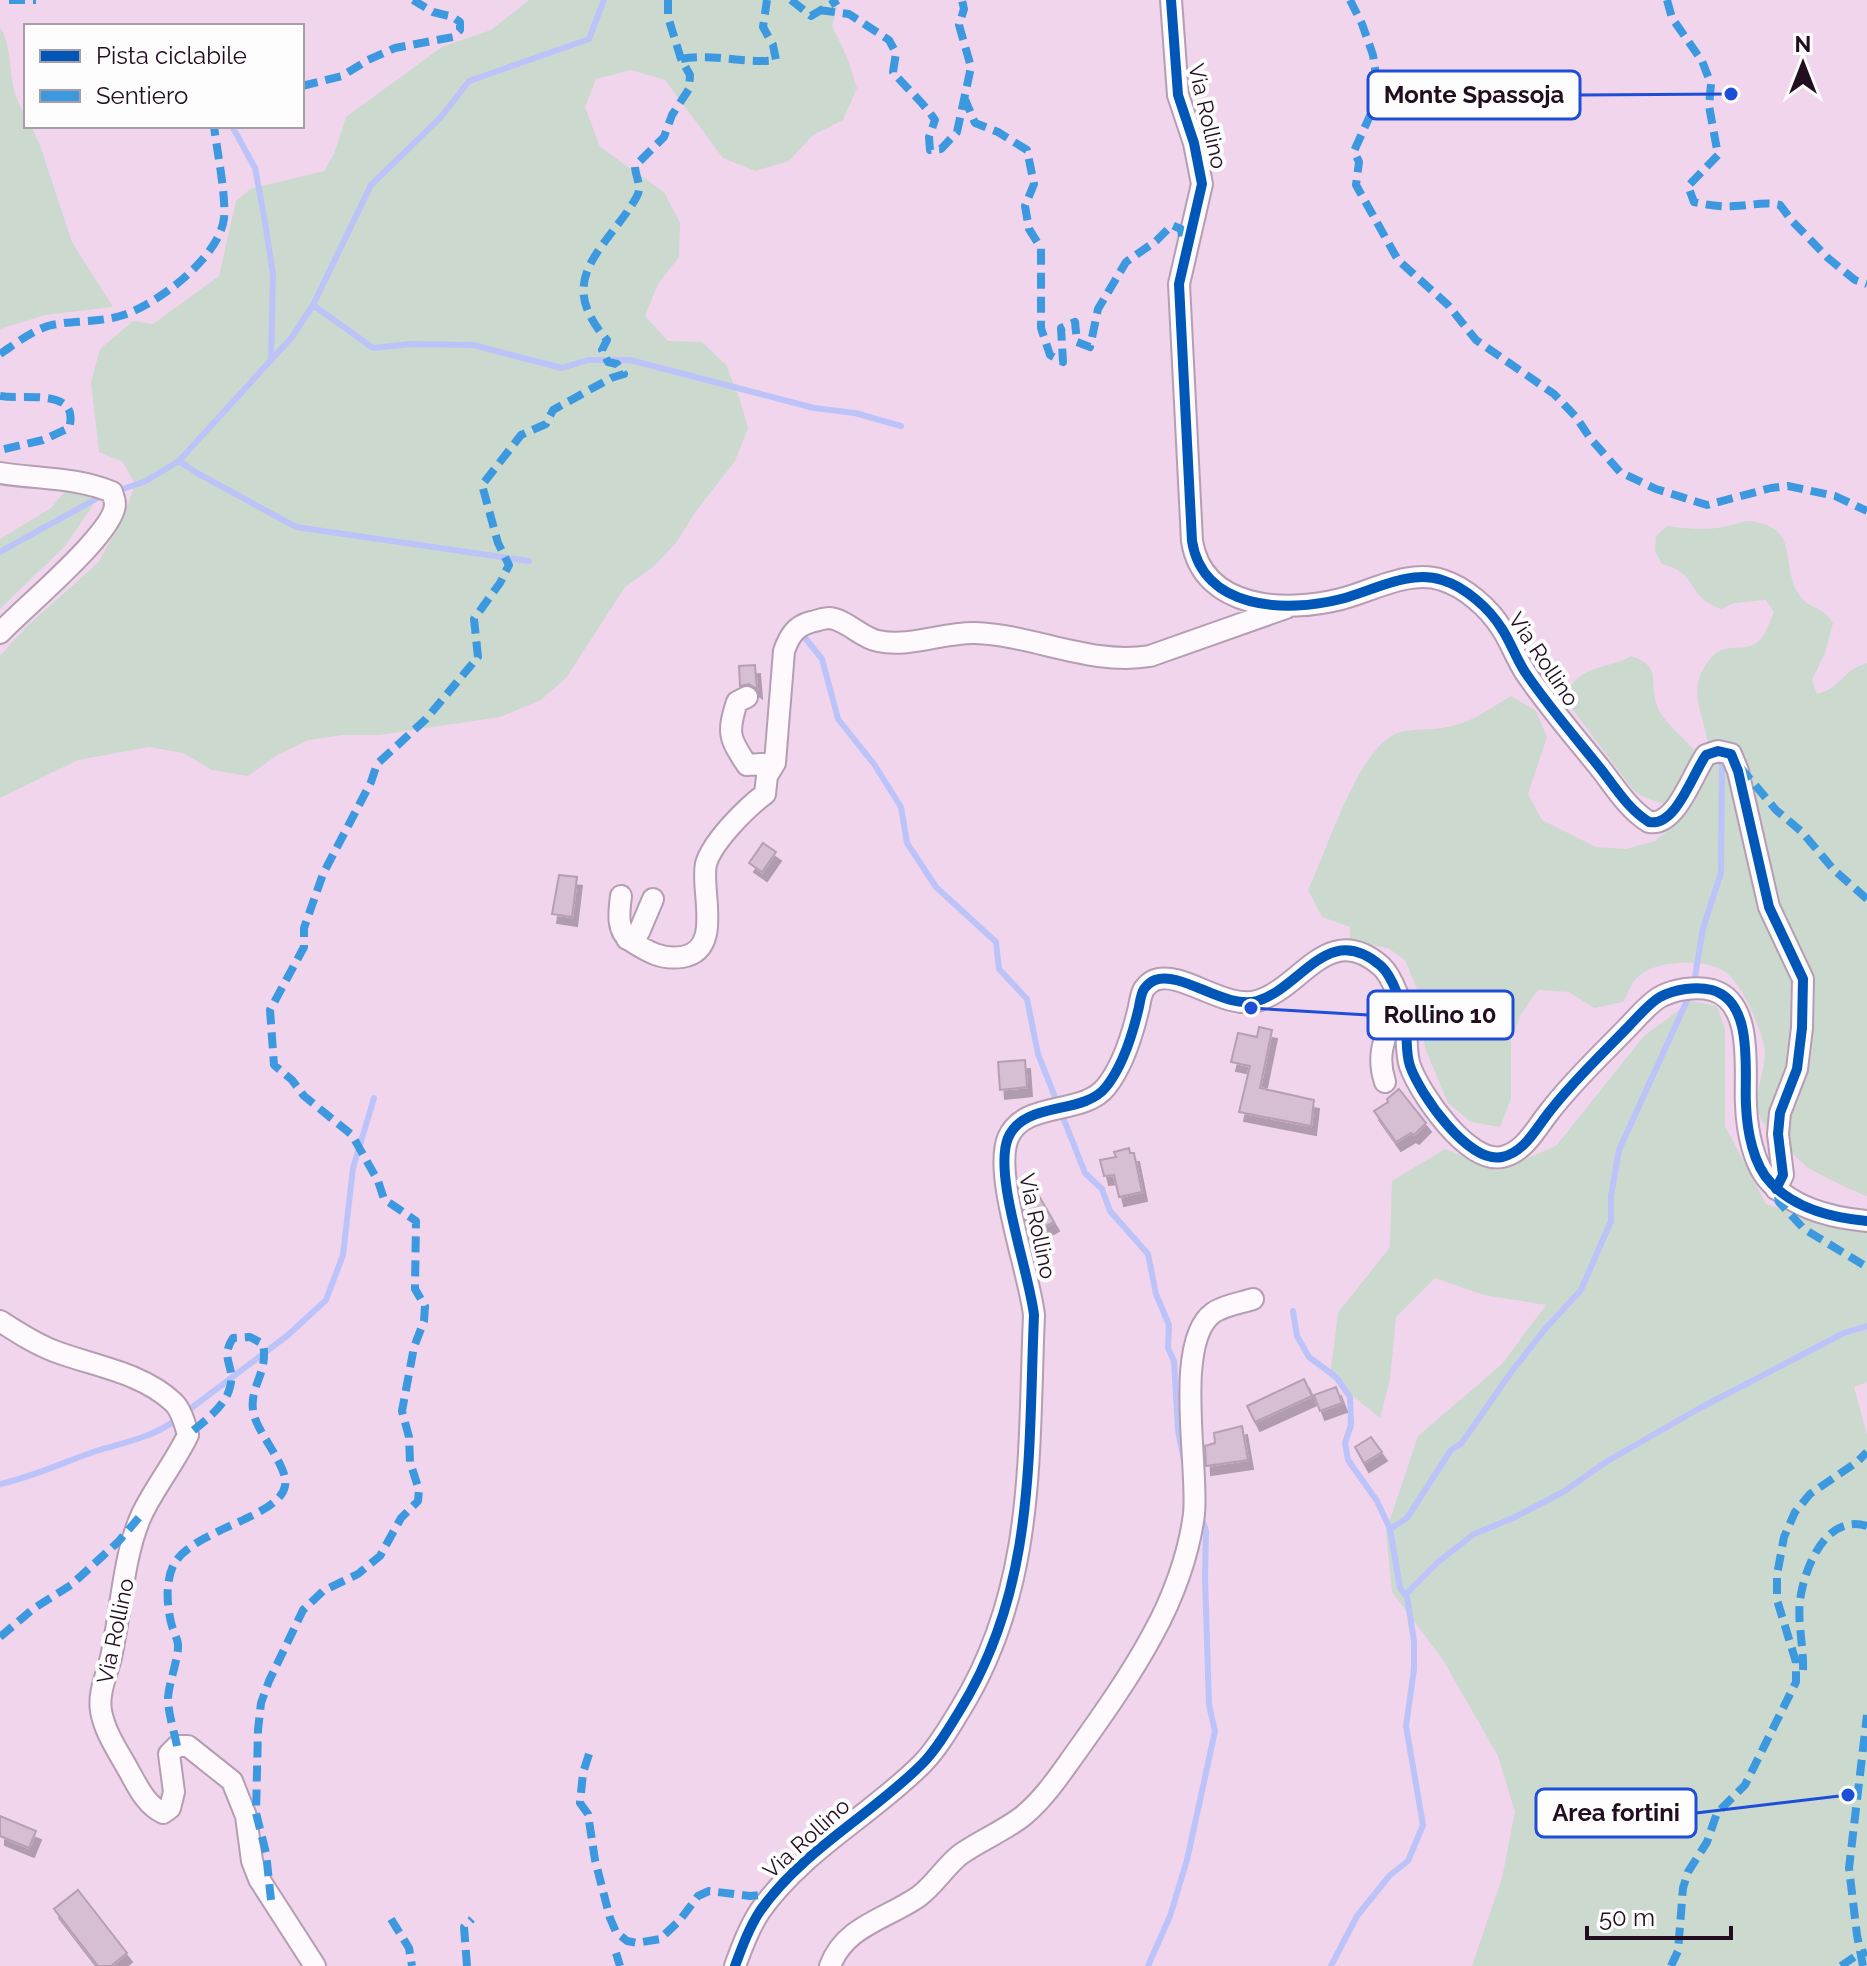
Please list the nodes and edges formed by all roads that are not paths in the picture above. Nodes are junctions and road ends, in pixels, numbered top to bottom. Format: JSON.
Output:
{"nodes":[{"id":1,"x":1171,"y":0,"type":"edge"},
{"id":2,"x":0,"y":473,"type":"edge"},
{"id":3,"x":1293,"y":606,"type":"junction"},
{"id":4,"x":0,"y":633,"type":"edge"},
{"id":5,"x":747,"y":697,"type":"dead end"},
{"id":6,"x":775,"y":763,"type":"junction"},
{"id":7,"x":621,"y":896,"type":"dead end"},
{"id":8,"x":653,"y":899,"type":"dead end"},
{"id":9,"x":627,"y":939,"type":"junction"},
{"id":10,"x":1397,"y":999,"type":"junction"},
{"id":11,"x":1385,"y":1082,"type":"dead end"},
{"id":12,"x":1776,"y":1189,"type":"junction"},
{"id":13,"x":1867,"y":1221,"type":"edge"},
{"id":14,"x":1253,"y":1299,"type":"dead end"},
{"id":15,"x":0,"y":1321,"type":"edge"},
{"id":16,"x":315,"y":1966,"type":"edge"},
{"id":17,"x":735,"y":1966,"type":"edge"},
{"id":18,"x":830,"y":1966,"type":"edge"}],
"edges":[{"from":1,"to":3,"type":"street","name":"Via Rollino"},
{"from":2,"to":4,"type":"street"},
{"from":3,"to":6,"type":"street","name":"Via Rollino"},
{"from":3,"to":12,"type":"street","name":"Via Rollino"},
{"from":5,"to":6,"type":"street"},
{"from":6,"to":9,"type":"street","name":"Via Rollino"},
{"from":7,"to":9,"type":"street"},
{"from":8,"to":9,"type":"street"},
{"from":10,"to":11,"type":"street"},
{"from":10,"to":12,"type":"street","name":"Via Rollino"},
{"from":10,"to":17,"type":"street","name":"Via Rollino"},
{"from":12,"to":13,"type":"street"},
{"from":14,"to":18,"type":"street"},
{"from":15,"to":16,"type":"street","name":"Via Rollino"}]}
